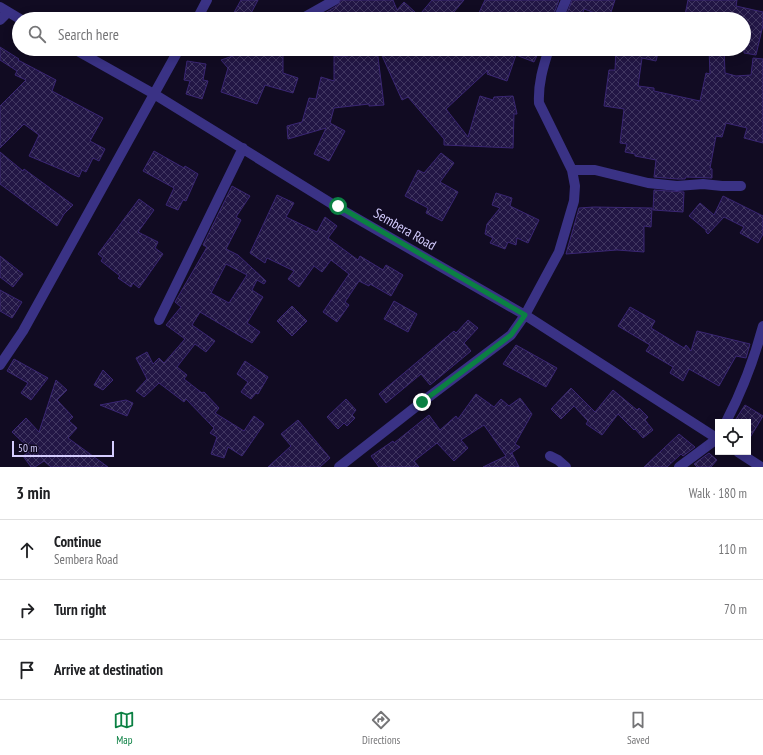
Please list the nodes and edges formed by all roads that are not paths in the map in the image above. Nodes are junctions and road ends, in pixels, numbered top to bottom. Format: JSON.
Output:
{"nodes":[{"id":1,"x":208,"y":0,"type":"edge"},
{"id":2,"x":335,"y":0,"type":"edge"},
{"id":3,"x":566,"y":0,"type":"edge"},
{"id":4,"x":4,"y":9,"type":"edge"},
{"id":5,"x":201,"y":12,"type":"edge"},
{"id":6,"x":313,"y":12,"type":"edge"},
{"id":7,"x":561,"y":12,"type":"edge"},
{"id":8,"x":0,"y":20,"type":"edge"},
{"id":9,"x":86,"y":56,"type":"edge"},
{"id":10,"x":176,"y":56,"type":"edge"},
{"id":11,"x":547,"y":56,"type":"edge"},
{"id":12,"x":154,"y":94,"type":"junction"},
{"id":13,"x":243,"y":148,"type":"junction"},
{"id":14,"x":572,"y":170,"type":"junction"},
{"id":15,"x":741,"y":186,"type":"dead end"},
{"id":16,"x":525,"y":315,"type":"junction"},
{"id":17,"x":159,"y":320,"type":"dead end"},
{"id":18,"x":763,"y":326,"type":"edge"},
{"id":19,"x":0,"y":365,"type":"edge"},
{"id":20,"x":727,"y":419,"type":"edge"},
{"id":21,"x":715,"y":437,"type":"edge"},
{"id":22,"x":715,"y":441,"type":"edge"},
{"id":23,"x":743,"y":455,"type":"edge"},
{"id":24,"x":550,"y":456,"type":"dead end"},
{"id":25,"x":339,"y":467,"type":"edge"},
{"id":26,"x":566,"y":467,"type":"edge"},
{"id":27,"x":679,"y":467,"type":"edge"},
{"id":28,"x":761,"y":467,"type":"edge"}],
"edges":[{"from":1,"to":5,"type":"street"},
{"from":2,"to":6,"type":"street"},
{"from":3,"to":7,"type":"street"},
{"from":4,"to":8,"type":"street"},
{"from":9,"to":12,"type":"street","name":"Sembera Road"},
{"from":10,"to":12,"type":"street"},
{"from":11,"to":14,"type":"street"},
{"from":12,"to":13,"type":"street","name":"Sembera Road"},
{"from":12,"to":19,"type":"street"},
{"from":13,"to":16,"type":"street","name":"Sembera Road"},
{"from":13,"to":17,"type":"street"},
{"from":14,"to":15,"type":"street"},
{"from":14,"to":16,"type":"street"},
{"from":16,"to":21,"type":"street","name":"Sembera Road"},
{"from":16,"to":25,"type":"street"},
{"from":18,"to":20,"type":"street"},
{"from":22,"to":27,"type":"street"},
{"from":23,"to":28,"type":"street"},
{"from":24,"to":26,"type":"street"}]}
